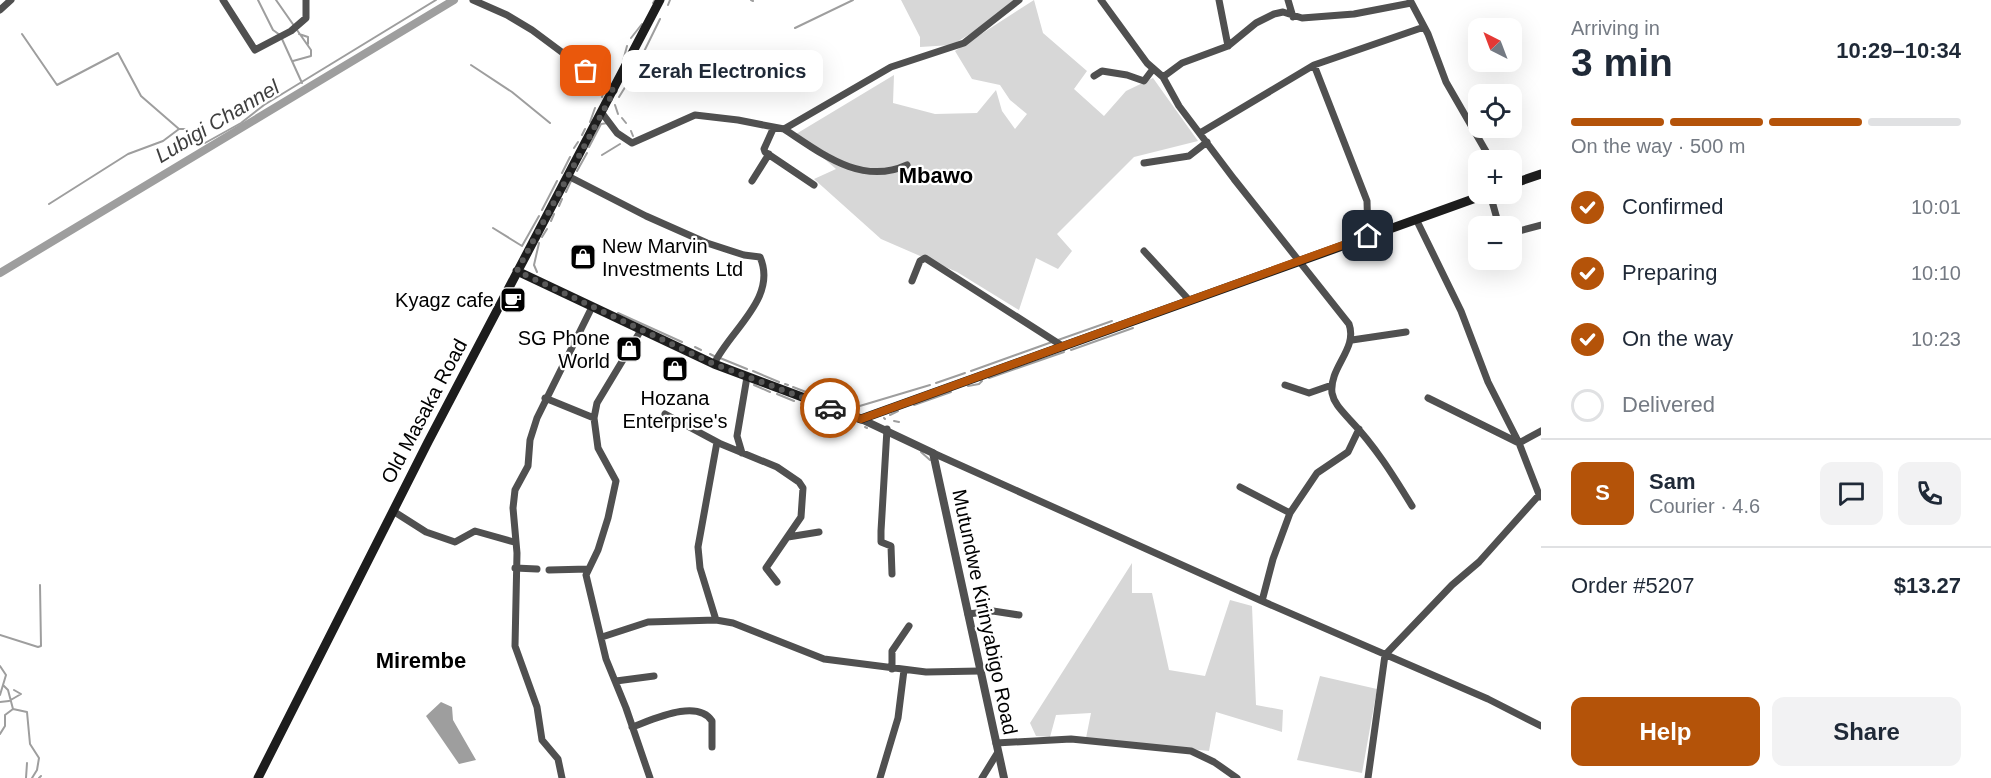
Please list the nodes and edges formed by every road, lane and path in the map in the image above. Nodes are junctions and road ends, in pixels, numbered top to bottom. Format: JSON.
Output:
{"nodes":[{"id":1,"x":11,"y":0,"type":"edge"},
{"id":2,"x":223,"y":0,"type":"edge"},
{"id":3,"x":306,"y":0,"type":"edge"},
{"id":4,"x":473,"y":0,"type":"edge"},
{"id":5,"x":660,"y":0,"type":"edge"},
{"id":6,"x":1019,"y":0,"type":"edge"},
{"id":7,"x":1219,"y":0,"type":"edge"},
{"id":8,"x":1288,"y":0,"type":"edge"},
{"id":9,"x":1105,"y":1,"type":"edge"},
{"id":10,"x":1411,"y":1,"type":"edge"},
{"id":11,"x":0,"y":10,"type":"edge"},
{"id":12,"x":1293,"y":17,"type":"junction"},
{"id":13,"x":1424,"y":27,"type":"junction"},
{"id":14,"x":1228,"y":46,"type":"junction"},
{"id":15,"x":1314,"y":65,"type":"junction"},
{"id":16,"x":1153,"y":69,"type":"junction"},
{"id":17,"x":1094,"y":76,"type":"dead end"},
{"id":18,"x":1163,"y":77,"type":"junction"},
{"id":19,"x":614,"y":91,"type":"junction"},
{"id":20,"x":602,"y":112,"type":"junction"},
{"id":21,"x":773,"y":129,"type":"junction"},
{"id":22,"x":784,"y":129,"type":"junction"},
{"id":23,"x":1200,"y":134,"type":"junction"},
{"id":24,"x":1207,"y":142,"type":"junction"},
{"id":25,"x":1485,"y":150,"type":"edge"},
{"id":26,"x":769,"y":154,"type":"junction"},
{"id":27,"x":1144,"y":163,"type":"dead end"},
{"id":28,"x":907,"y":165,"type":"dead end"},
{"id":29,"x":1541,"y":174,"type":"edge"},
{"id":30,"x":568,"y":176,"type":"junction"},
{"id":31,"x":752,"y":181,"type":"dead end"},
{"id":32,"x":1522,"y":181,"type":"edge"},
{"id":33,"x":814,"y":185,"type":"dead end"},
{"id":34,"x":1468,"y":201,"type":"edge"},
{"id":35,"x":1416,"y":219,"type":"junction"},
{"id":36,"x":1541,"y":225,"type":"edge"},
{"id":37,"x":1522,"y":230,"type":"edge"},
{"id":38,"x":1368,"y":236,"type":"junction"},
{"id":39,"x":1144,"y":251,"type":"dead end"},
{"id":40,"x":1300,"y":261,"type":"junction"},
{"id":41,"x":517,"y":271,"type":"junction"},
{"id":42,"x":912,"y":281,"type":"dead end"},
{"id":43,"x":1190,"y":302,"type":"junction"},
{"id":44,"x":592,"y":307,"type":"junction"},
{"id":45,"x":641,"y":330,"type":"junction"},
{"id":46,"x":1406,"y":332,"type":"dead end"},
{"id":47,"x":1352,"y":340,"type":"junction"},
{"id":48,"x":1064,"y":347,"type":"junction"},
{"id":49,"x":714,"y":364,"type":"junction"},
{"id":50,"x":747,"y":377,"type":"junction"},
{"id":51,"x":1332,"y":385,"type":"junction"},
{"id":52,"x":1285,"y":386,"type":"dead end"},
{"id":53,"x":545,"y":398,"type":"junction"},
{"id":54,"x":1428,"y":398,"type":"dead end"},
{"id":55,"x":664,"y":414,"type":"dead end"},
{"id":56,"x":594,"y":418,"type":"junction"},
{"id":57,"x":861,"y":419,"type":"junction"},
{"id":58,"x":887,"y":429,"type":"junction"},
{"id":59,"x":1359,"y":429,"type":"junction"},
{"id":60,"x":1541,"y":431,"type":"edge"},
{"id":61,"x":717,"y":442,"type":"junction"},
{"id":62,"x":1519,"y":443,"type":"junction"},
{"id":63,"x":742,"y":453,"type":"junction"},
{"id":64,"x":933,"y":453,"type":"junction"},
{"id":65,"x":1240,"y":487,"type":"dead end"},
{"id":66,"x":1540,"y":497,"type":"edge"},
{"id":67,"x":1412,"y":506,"type":"dead end"},
{"id":68,"x":393,"y":511,"type":"junction"},
{"id":69,"x":1290,"y":513,"type":"junction"},
{"id":70,"x":819,"y":532,"type":"dead end"},
{"id":71,"x":788,"y":537,"type":"junction"},
{"id":72,"x":514,"y":542,"type":"junction"},
{"id":73,"x":516,"y":568,"type":"junction"},
{"id":74,"x":537,"y":569,"type":"dead end"},
{"id":75,"x":588,"y":569,"type":"junction"},
{"id":76,"x":549,"y":570,"type":"dead end"},
{"id":77,"x":892,"y":574,"type":"dead end"},
{"id":78,"x":777,"y":582,"type":"dead end"},
{"id":79,"x":1262,"y":601,"type":"junction"},
{"id":80,"x":968,"y":614,"type":"junction"},
{"id":81,"x":1018,"y":615,"type":"dead end"},
{"id":82,"x":716,"y":620,"type":"junction"},
{"id":83,"x":909,"y":626,"type":"dead end"},
{"id":84,"x":602,"y":637,"type":"junction"},
{"id":85,"x":1385,"y":655,"type":"junction"},
{"id":86,"x":892,"y":669,"type":"junction"},
{"id":87,"x":904,"y":670,"type":"junction"},
{"id":88,"x":980,"y":671,"type":"junction"},
{"id":89,"x":654,"y":676,"type":"dead end"},
{"id":90,"x":616,"y":681,"type":"junction"},
{"id":91,"x":1541,"y":726,"type":"edge"},
{"id":92,"x":632,"y":727,"type":"junction"},
{"id":93,"x":712,"y":747,"type":"dead end"},
{"id":94,"x":997,"y":748,"type":"junction"},
{"id":95,"x":258,"y":778,"type":"edge"},
{"id":96,"x":562,"y":778,"type":"edge"},
{"id":97,"x":650,"y":778,"type":"edge"},
{"id":98,"x":880,"y":778,"type":"edge"},
{"id":99,"x":982,"y":778,"type":"edge"},
{"id":100,"x":1004,"y":778,"type":"edge"},
{"id":101,"x":1237,"y":778,"type":"edge"},
{"id":102,"x":1368,"y":778,"type":"edge"}],
"edges":[{"from":1,"to":11,"type":"street"},
{"from":2,"to":3,"type":"street"},
{"from":4,"to":19,"type":"street"},
{"from":5,"to":19,"type":"main road","name":"Old Masaka Road"},
{"from":6,"to":22,"type":"street"},
{"from":7,"to":14,"type":"street"},
{"from":8,"to":12,"type":"street"},
{"from":9,"to":16,"type":"street"},
{"from":10,"to":12,"type":"street"},
{"from":10,"to":13,"type":"street"},
{"from":12,"to":14,"type":"street"},
{"from":13,"to":15,"type":"street"},
{"from":13,"to":25,"type":"street"},
{"from":14,"to":18,"type":"street"},
{"from":15,"to":23,"type":"street"},
{"from":15,"to":38,"type":"street"},
{"from":16,"to":17,"type":"street"},
{"from":16,"to":18,"type":"street"},
{"from":18,"to":23,"type":"street"},
{"from":19,"to":20,"type":"main road","name":"Old Masaka Road"},
{"from":20,"to":21,"type":"street"},
{"from":20,"to":30,"type":"main road","name":"Old Masaka Road"},
{"from":21,"to":22,"type":"street"},
{"from":21,"to":26,"type":"street"},
{"from":22,"to":28,"type":"street"},
{"from":23,"to":24,"type":"street"},
{"from":24,"to":27,"type":"street"},
{"from":24,"to":40,"type":"street"},
{"from":26,"to":31,"type":"street"},
{"from":26,"to":33,"type":"street"},
{"from":29,"to":32,"type":"main road"},
{"from":30,"to":41,"type":"main road","name":"Old Masaka Road"},
{"from":30,"to":49,"type":"street"},
{"from":34,"to":35,"type":"main road"},
{"from":35,"to":38,"type":"main road"},
{"from":35,"to":62,"type":"street"},
{"from":36,"to":37,"type":"street"},
{"from":38,"to":40,"type":"main road"},
{"from":39,"to":43,"type":"street"},
{"from":40,"to":43,"type":"main road"},
{"from":40,"to":47,"type":"street"},
{"from":41,"to":44,"type":"main road"},
{"from":41,"to":68,"type":"main road","name":"Old Masaka Road"},
{"from":42,"to":48,"type":"street"},
{"from":43,"to":48,"type":"main road"},
{"from":44,"to":45,"type":"main road"},
{"from":44,"to":53,"type":"street"},
{"from":45,"to":49,"type":"main road"},
{"from":45,"to":56,"type":"street"},
{"from":46,"to":47,"type":"street"},
{"from":47,"to":51,"type":"street"},
{"from":48,"to":57,"type":"main road"},
{"from":49,"to":50,"type":"main road"},
{"from":50,"to":57,"type":"main road"},
{"from":50,"to":63,"type":"street"},
{"from":51,"to":52,"type":"street"},
{"from":51,"to":59,"type":"street"},
{"from":53,"to":56,"type":"street"},
{"from":53,"to":72,"type":"street"},
{"from":54,"to":62,"type":"street"},
{"from":55,"to":61,"type":"street"},
{"from":56,"to":75,"type":"street"},
{"from":57,"to":58,"type":"street"},
{"from":58,"to":64,"type":"street"},
{"from":58,"to":77,"type":"street"},
{"from":59,"to":67,"type":"street"},
{"from":59,"to":69,"type":"street"},
{"from":60,"to":62,"type":"street"},
{"from":61,"to":63,"type":"street"},
{"from":61,"to":82,"type":"street"},
{"from":62,"to":66,"type":"street"},
{"from":63,"to":71,"type":"street"},
{"from":64,"to":79,"type":"street"},
{"from":64,"to":80,"type":"street","name":"Mutundwe Kirinyabigo Road"},
{"from":65,"to":69,"type":"street"},
{"from":66,"to":85,"type":"street"},
{"from":68,"to":72,"type":"street"},
{"from":68,"to":95,"type":"main road","name":"Old Masaka Road"},
{"from":69,"to":79,"type":"street"},
{"from":70,"to":71,"type":"street"},
{"from":71,"to":78,"type":"street"},
{"from":72,"to":73,"type":"street"},
{"from":73,"to":74,"type":"street"},
{"from":73,"to":96,"type":"street"},
{"from":75,"to":76,"type":"street"},
{"from":75,"to":84,"type":"street"},
{"from":79,"to":85,"type":"street"},
{"from":80,"to":81,"type":"street"},
{"from":80,"to":88,"type":"street","name":"Mutundwe Kirinyabigo Road"},
{"from":82,"to":84,"type":"street"},
{"from":82,"to":86,"type":"street"},
{"from":83,"to":86,"type":"street"},
{"from":84,"to":90,"type":"street"},
{"from":85,"to":91,"type":"street"},
{"from":85,"to":102,"type":"street"},
{"from":86,"to":87,"type":"street"},
{"from":87,"to":88,"type":"street"},
{"from":87,"to":98,"type":"street"},
{"from":88,"to":94,"type":"street","name":"Mutundwe Kirinyabigo Road"},
{"from":89,"to":90,"type":"street"},
{"from":90,"to":92,"type":"street"},
{"from":92,"to":93,"type":"street"},
{"from":92,"to":97,"type":"street"},
{"from":94,"to":99,"type":"street"},
{"from":94,"to":100,"type":"street","name":"Mutundwe Kirinyabigo Road"},
{"from":94,"to":101,"type":"street"}]}
